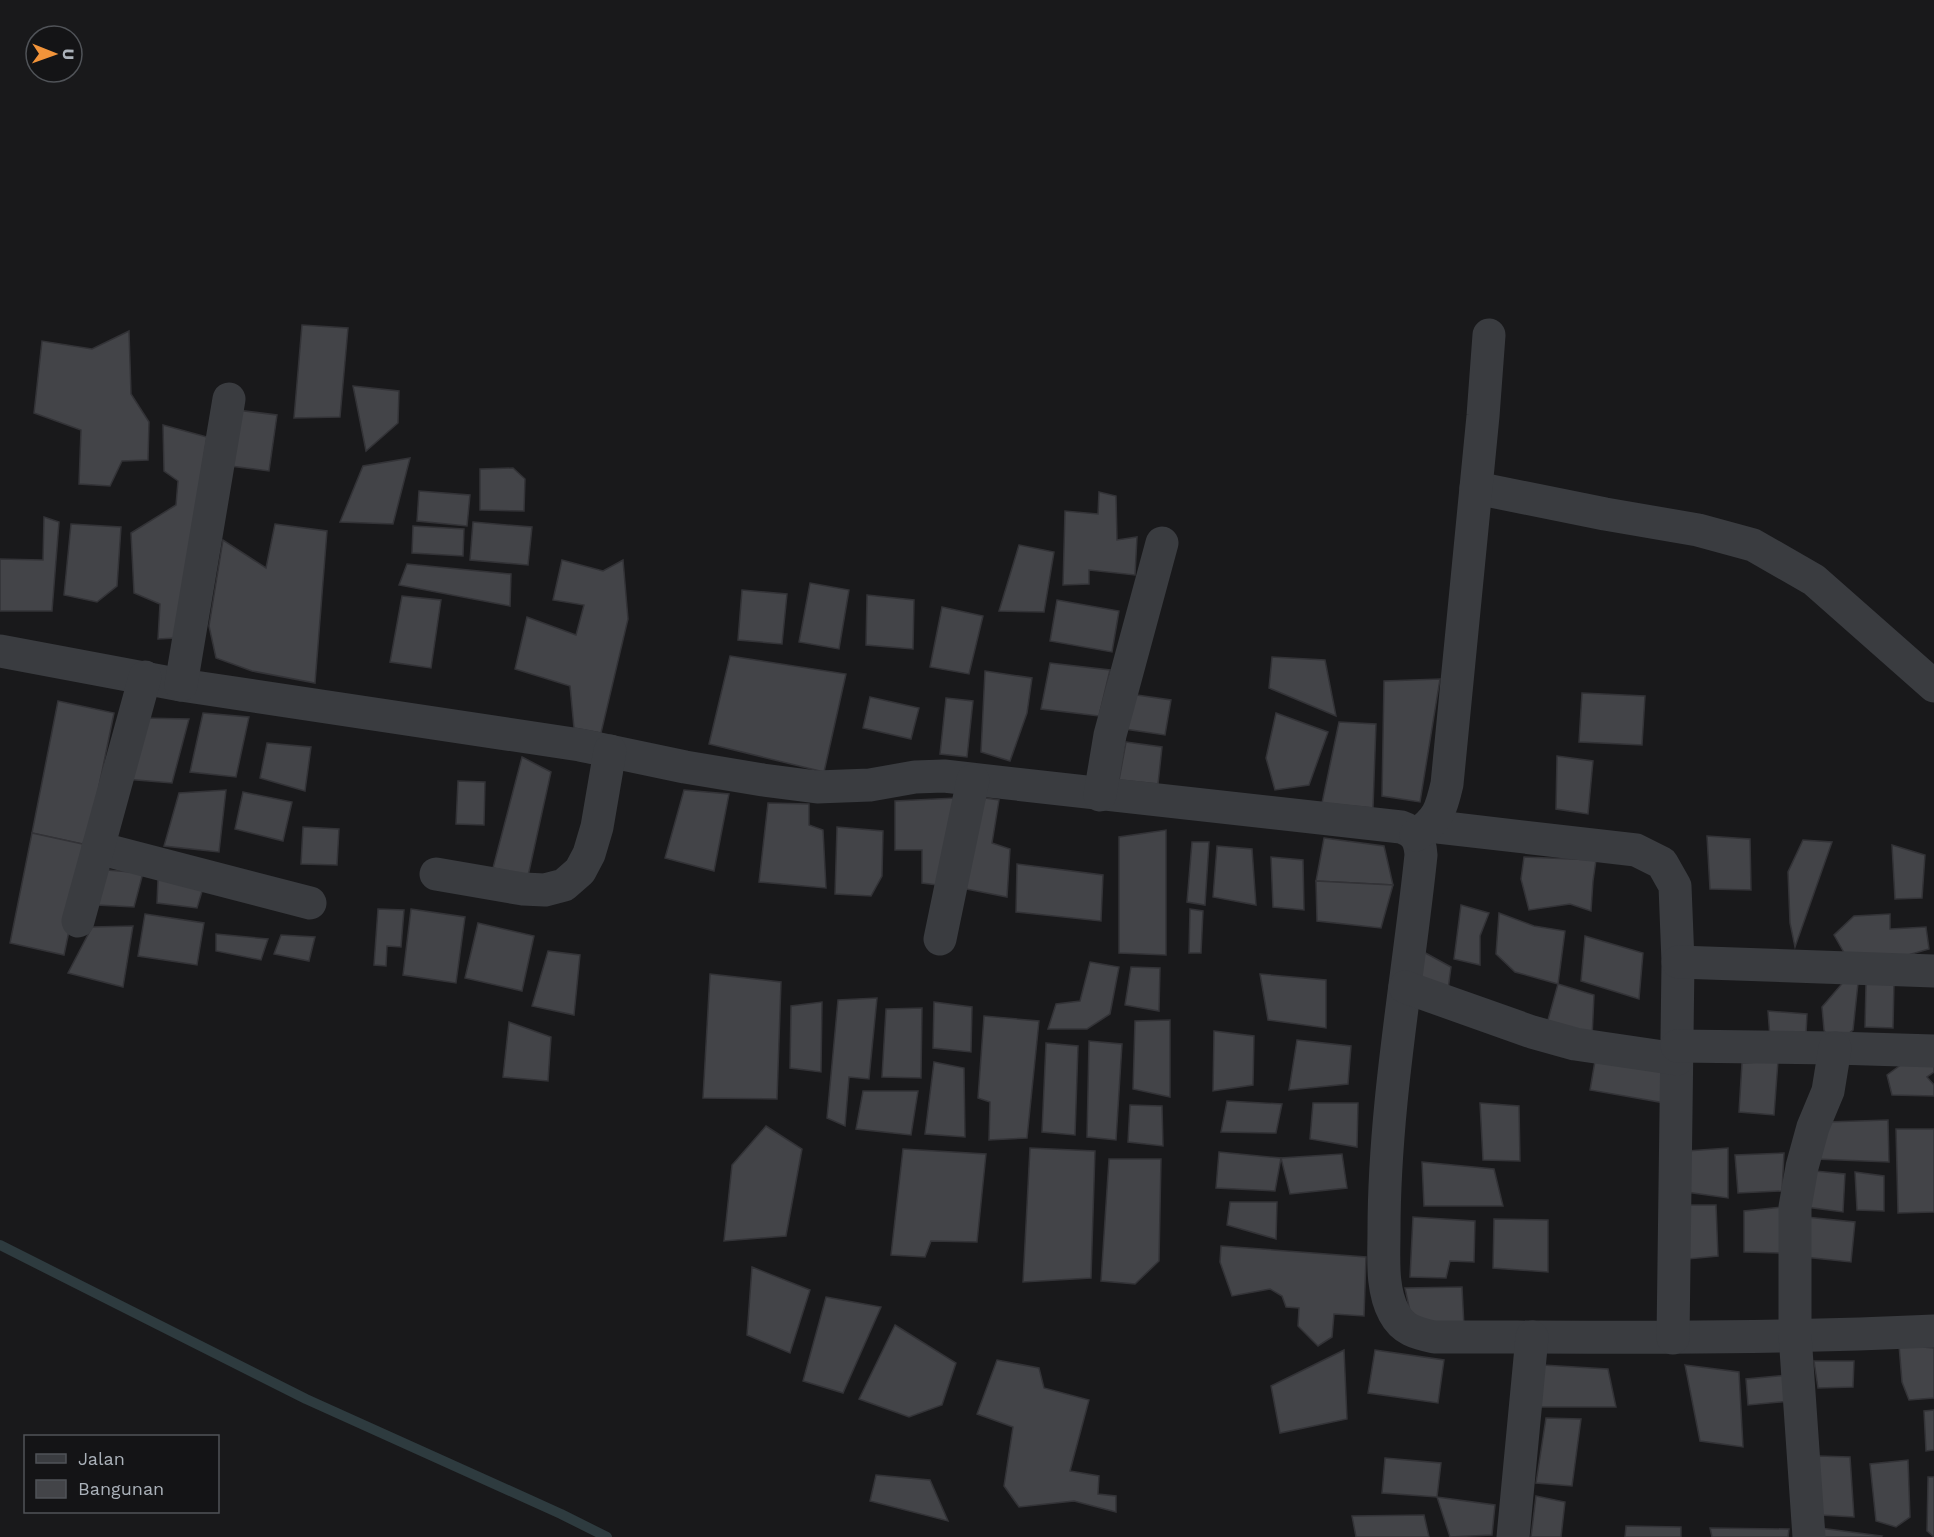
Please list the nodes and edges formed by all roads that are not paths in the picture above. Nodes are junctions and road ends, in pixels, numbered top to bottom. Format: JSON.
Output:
{"nodes":[{"id":1,"x":1490,"y":335,"type":"dead end"},
{"id":2,"x":229,"y":399,"type":"dead end"},
{"id":3,"x":1476,"y":488,"type":"junction"},
{"id":4,"x":1162,"y":543,"type":"dead end"},
{"id":5,"x":0,"y":651,"type":"edge"},
{"id":6,"x":145,"y":678,"type":"junction"},
{"id":7,"x":181,"y":685,"type":"junction"},
{"id":8,"x":1934,"y":686,"type":"edge"},
{"id":9,"x":610,"y":751,"type":"junction"},
{"id":10,"x":973,"y":780,"type":"junction"},
{"id":11,"x":1100,"y":795,"type":"junction"},
{"id":12,"x":1422,"y":830,"type":"junction"},
{"id":13,"x":98,"y":848,"type":"junction"},
{"id":14,"x":436,"y":874,"type":"dead end"},
{"id":15,"x":310,"y":903,"type":"dead end"},
{"id":16,"x":78,"y":921,"type":"dead end"},
{"id":17,"x":940,"y":939,"type":"dead end"},
{"id":18,"x":1678,"y":962,"type":"junction"},
{"id":19,"x":1934,"y":971,"type":"edge"},
{"id":20,"x":1405,"y":987,"type":"junction"},
{"id":21,"x":1835,"y":1048,"type":"junction"},
{"id":22,"x":1934,"y":1051,"type":"edge"},
{"id":23,"x":1677,"y":1053,"type":"junction"},
{"id":24,"x":1934,"y":1331,"type":"edge"},
{"id":25,"x":1795,"y":1335,"type":"junction"},
{"id":26,"x":1532,"y":1337,"type":"junction"},
{"id":27,"x":1673,"y":1338,"type":"junction"},
{"id":28,"x":1513,"y":1537,"type":"edge"},
{"id":29,"x":1809,"y":1537,"type":"edge"}],
"edges":[{"from":1,"to":3,"type":"street"},
{"from":2,"to":7,"type":"street"},
{"from":3,"to":8,"type":"street"},
{"from":3,"to":12,"type":"street"},
{"from":4,"to":11,"type":"street"},
{"from":5,"to":6,"type":"street"},
{"from":6,"to":7,"type":"street"},
{"from":6,"to":13,"type":"street"},
{"from":7,"to":9,"type":"street"},
{"from":9,"to":10,"type":"street"},
{"from":9,"to":14,"type":"street"},
{"from":10,"to":11,"type":"street"},
{"from":10,"to":17,"type":"street"},
{"from":11,"to":12,"type":"street"},
{"from":12,"to":18,"type":"street"},
{"from":12,"to":20,"type":"street"},
{"from":13,"to":15,"type":"street"},
{"from":13,"to":16,"type":"street"},
{"from":18,"to":19,"type":"street"},
{"from":18,"to":23,"type":"street"},
{"from":20,"to":23,"type":"street"},
{"from":20,"to":26,"type":"street"},
{"from":21,"to":22,"type":"street"},
{"from":21,"to":23,"type":"street"},
{"from":21,"to":25,"type":"street"},
{"from":23,"to":27,"type":"street"},
{"from":24,"to":25,"type":"street"},
{"from":25,"to":27,"type":"street"},
{"from":25,"to":29,"type":"street"},
{"from":26,"to":27,"type":"street"},
{"from":26,"to":28,"type":"street"}]}
